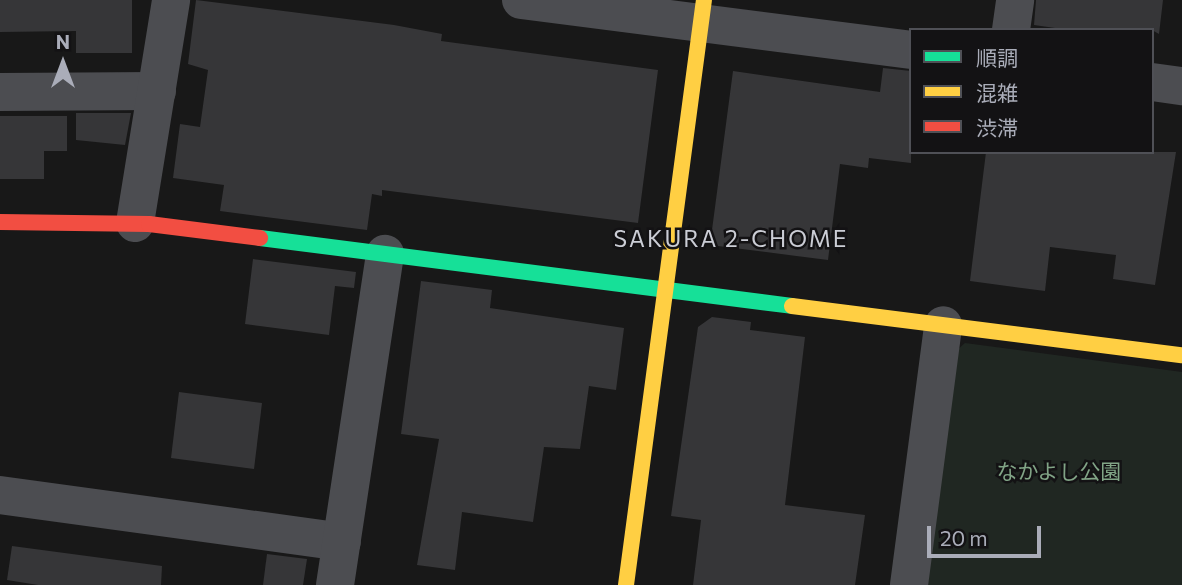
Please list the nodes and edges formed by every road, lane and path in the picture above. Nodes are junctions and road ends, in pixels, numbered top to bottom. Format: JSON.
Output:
{"nodes":[{"id":1,"x":171,"y":0,"type":"edge"},
{"id":2,"x":522,"y":0,"type":"edge"},
{"id":3,"x":1015,"y":0,"type":"edge"},
{"id":4,"x":702,"y":12,"type":"edge"},
{"id":5,"x":1011,"y":28,"type":"edge"},
{"id":6,"x":909,"y":50,"type":"edge"},
{"id":7,"x":1154,"y":82,"type":"edge"},
{"id":8,"x":1182,"y":86,"type":"edge"},
{"id":9,"x":157,"y":91,"type":"junction"},
{"id":10,"x":0,"y":92,"type":"edge"},
{"id":11,"x":0,"y":222,"type":"edge"},
{"id":12,"x":135,"y":223,"type":"junction"},
{"id":13,"x":385,"y":254,"type":"junction"},
{"id":14,"x":665,"y":290,"type":"junction"},
{"id":15,"x":943,"y":325,"type":"junction"},
{"id":16,"x":1182,"y":355,"type":"edge"},
{"id":17,"x":0,"y":495,"type":"edge"},
{"id":18,"x":342,"y":542,"type":"junction"},
{"id":19,"x":335,"y":585,"type":"edge"},
{"id":20,"x":626,"y":585,"type":"edge"},
{"id":21,"x":909,"y":585,"type":"edge"}],
"edges":[{"from":1,"to":9,"type":"street"},
{"from":2,"to":4,"type":"street"},
{"from":3,"to":5,"type":"street"},
{"from":4,"to":6,"type":"street"},
{"from":4,"to":14,"type":"street"},
{"from":7,"to":8,"type":"street"},
{"from":9,"to":10,"type":"street"},
{"from":9,"to":12,"type":"street"},
{"from":11,"to":12,"type":"street"},
{"from":12,"to":13,"type":"street"},
{"from":13,"to":14,"type":"street"},
{"from":13,"to":18,"type":"street"},
{"from":14,"to":15,"type":"street"},
{"from":14,"to":20,"type":"street"},
{"from":15,"to":16,"type":"street"},
{"from":15,"to":21,"type":"street"},
{"from":17,"to":18,"type":"street"},
{"from":18,"to":19,"type":"street"}]}
